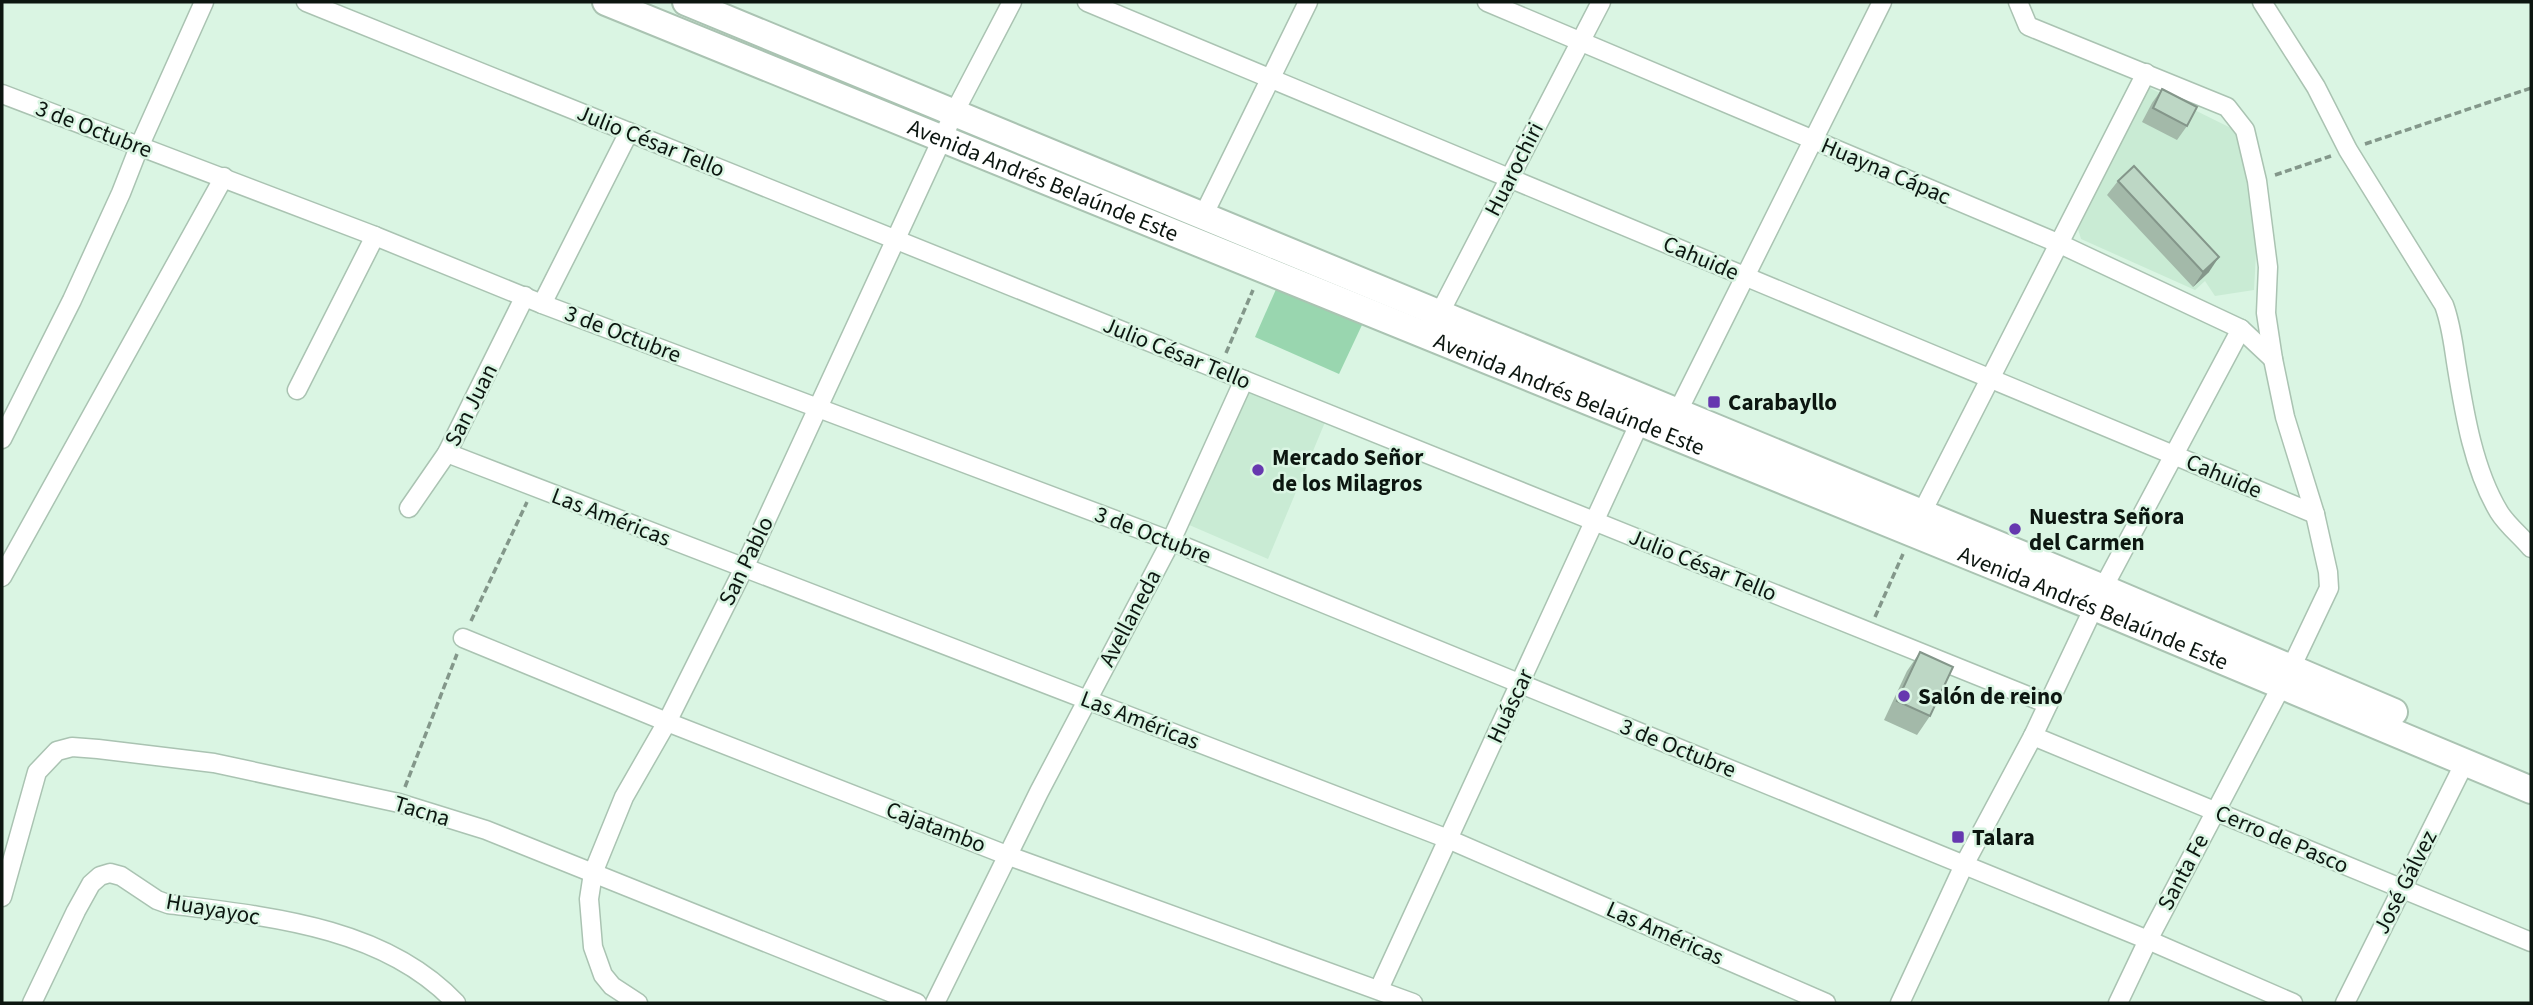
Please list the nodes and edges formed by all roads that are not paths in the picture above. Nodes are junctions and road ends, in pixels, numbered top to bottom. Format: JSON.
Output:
{"nodes":[{"id":1,"x":204,"y":2,"type":"edge"},
{"id":2,"x":306,"y":2,"type":"edge"},
{"id":3,"x":606,"y":2,"type":"edge"},
{"id":4,"x":686,"y":2,"type":"edge"},
{"id":5,"x":1012,"y":2,"type":"edge"},
{"id":6,"x":1087,"y":2,"type":"edge"},
{"id":7,"x":1308,"y":2,"type":"edge"},
{"id":8,"x":1487,"y":2,"type":"edge"},
{"id":9,"x":1601,"y":2,"type":"edge"},
{"id":10,"x":2018,"y":2,"type":"edge"},
{"id":11,"x":2262,"y":2,"type":"edge"},
{"id":12,"x":1878,"y":3,"type":"edge"},
{"id":13,"x":723,"y":9,"type":"edge"},
{"id":14,"x":1580,"y":41,"type":"junction"},
{"id":15,"x":2146,"y":73,"type":"junction"},
{"id":16,"x":1270,"y":79,"type":"junction"},
{"id":17,"x":2,"y":94,"type":"edge"},
{"id":18,"x":954,"y":113,"type":"junction"},
{"id":19,"x":629,"y":132,"type":"junction"},
{"id":20,"x":943,"y":139,"type":"junction"},
{"id":21,"x":1813,"y":140,"type":"junction"},
{"id":22,"x":139,"y":147,"type":"junction"},
{"id":23,"x":224,"y":177,"type":"junction"},
{"id":24,"x":1509,"y":178,"type":"junction"},
{"id":25,"x":1203,"y":216,"type":"junction"},
{"id":26,"x":375,"y":236,"type":"junction"},
{"id":27,"x":896,"y":239,"type":"junction"},
{"id":28,"x":2060,"y":244,"type":"junction"},
{"id":29,"x":1745,"y":277,"type":"junction"},
{"id":30,"x":525,"y":296,"type":"junction"},
{"id":31,"x":542,"y":304,"type":"junction"},
{"id":32,"x":1434,"y":325,"type":"junction"},
{"id":33,"x":2241,"y":329,"type":"junction"},
{"id":34,"x":2273,"y":359,"type":"junction"},
{"id":35,"x":1991,"y":379,"type":"junction"},
{"id":36,"x":1244,"y":380,"type":"junction"},
{"id":37,"x":297,"y":390,"type":"dead end"},
{"id":38,"x":819,"y":408,"type":"junction"},
{"id":39,"x":1677,"y":413,"type":"junction"},
{"id":40,"x":1640,"y":422,"type":"junction"},
{"id":41,"x":2,"y":439,"type":"edge"},
{"id":42,"x":447,"y":453,"type":"junction"},
{"id":43,"x":2172,"y":455,"type":"junction"},
{"id":44,"x":409,"y":508,"type":"dead end"},
{"id":45,"x":2315,"y":514,"type":"junction"},
{"id":46,"x":1595,"y":522,"type":"junction"},
{"id":47,"x":1917,"y":523,"type":"junction"},
{"id":48,"x":1171,"y":541,"type":"junction"},
{"id":49,"x":2531,"y":548,"type":"edge"},
{"id":50,"x":744,"y":568,"type":"junction"},
{"id":51,"x":2,"y":577,"type":"edge"},
{"id":52,"x":2099,"y":597,"type":"junction"},
{"id":53,"x":463,"y":638,"type":"road end"},
{"id":54,"x":2287,"y":677,"type":"junction"},
{"id":55,"x":1519,"y":685,"type":"junction"},
{"id":56,"x":1086,"y":699,"type":"junction"},
{"id":57,"x":2048,"y":704,"type":"junction"},
{"id":58,"x":667,"y":722,"type":"junction"},
{"id":59,"x":2033,"y":736,"type":"junction"},
{"id":60,"x":2465,"y":762,"type":"junction"},
{"id":61,"x":2531,"y":771,"type":"edge"},
{"id":62,"x":2531,"y":790,"type":"edge"},
{"id":63,"x":2215,"y":811,"type":"junction"},
{"id":64,"x":1448,"y":839,"type":"junction"},
{"id":65,"x":1009,"y":856,"type":"junction"},
{"id":66,"x":1964,"y":865,"type":"junction"},
{"id":67,"x":593,"y":873,"type":"junction"},
{"id":68,"x":2401,"y":889,"type":"junction"},
{"id":69,"x":2,"y":897,"type":"edge"},
{"id":70,"x":2148,"y":940,"type":"junction"},
{"id":71,"x":2531,"y":942,"type":"edge"},
{"id":72,"x":1379,"y":989,"type":"junction"},
{"id":73,"x":1904,"y":1002,"type":"edge"},
{"id":74,"x":33,"y":1003,"type":"edge"},
{"id":75,"x":456,"y":1003,"type":"edge"},
{"id":76,"x":638,"y":1003,"type":"edge"},
{"id":77,"x":917,"y":1003,"type":"edge"},
{"id":78,"x":935,"y":1003,"type":"edge"},
{"id":79,"x":1413,"y":1003,"type":"edge"},
{"id":80,"x":1826,"y":1003,"type":"edge"},
{"id":81,"x":2118,"y":1003,"type":"edge"},
{"id":82,"x":2293,"y":1003,"type":"edge"},
{"id":83,"x":2345,"y":1003,"type":"edge"}],
"edges":[{"from":1,"to":22,"type":"street"},
{"from":2,"to":19,"type":"street","name":"Julio César Tello"},
{"from":3,"to":20,"type":"street","name":"Avenida Andrés Belaúnde Este"},
{"from":4,"to":13,"type":"street","name":"Avenida Andrés Belaúnde Este"},
{"from":5,"to":18,"type":"street","name":"San Pablo"},
{"from":6,"to":16,"type":"street","name":"Cahuide"},
{"from":7,"to":16,"type":"street"},
{"from":8,"to":14,"type":"street","name":"Huayna Cápac"},
{"from":9,"to":14,"type":"street","name":"Huarochiri"},
{"from":10,"to":15,"type":"street","name":"Santa Fe"},
{"from":11,"to":49,"type":"street"},
{"from":12,"to":21,"type":"street"},
{"from":13,"to":18,"type":"street","name":"Avenida Andrés Belaúnde Este"},
{"from":14,"to":21,"type":"street","name":"Huayna Cápac"},
{"from":14,"to":24,"type":"street","name":"Huarochiri"},
{"from":15,"to":28,"type":"street"},
{"from":15,"to":34,"type":"street","name":"Santa Fe"},
{"from":16,"to":24,"type":"street","name":"Cahuide"},
{"from":16,"to":25,"type":"street"},
{"from":17,"to":22,"type":"street","name":"3 de Octubre"},
{"from":18,"to":20,"type":"street","name":"San Pablo"},
{"from":18,"to":25,"type":"street","name":"Avenida Andrés Belaúnde Este"},
{"from":19,"to":27,"type":"street","name":"Julio César Tello"},
{"from":19,"to":31,"type":"street"},
{"from":20,"to":27,"type":"street","name":"San Pablo"},
{"from":20,"to":32,"type":"street","name":"Avenida Andrés Belaúnde Este"},
{"from":21,"to":28,"type":"street","name":"Huayna Cápac"},
{"from":21,"to":29,"type":"street"},
{"from":22,"to":23,"type":"street","name":"3 de Octubre"},
{"from":22,"to":41,"type":"street"},
{"from":23,"to":26,"type":"street","name":"3 de Octubre"},
{"from":23,"to":51,"type":"street"},
{"from":24,"to":29,"type":"street","name":"Cahuide"},
{"from":24,"to":32,"type":"street","name":"Huarochiri"},
{"from":25,"to":32,"type":"street","name":"Avenida Andrés Belaúnde Este"},
{"from":26,"to":30,"type":"street","name":"3 de Octubre"},
{"from":26,"to":37,"type":"street"},
{"from":27,"to":36,"type":"street","name":"Julio César Tello"},
{"from":27,"to":38,"type":"street","name":"San Pablo"},
{"from":28,"to":33,"type":"street","name":"Huayna Cápac"},
{"from":28,"to":35,"type":"street"},
{"from":29,"to":35,"type":"street","name":"Cahuide"},
{"from":29,"to":39,"type":"street"},
{"from":30,"to":31,"type":"street","name":"3 de Octubre"},
{"from":30,"to":42,"type":"street","name":"San Juan"},
{"from":31,"to":38,"type":"street","name":"3 de Octubre"},
{"from":32,"to":39,"type":"street","name":"Avenida Andrés Belaúnde Este"},
{"from":32,"to":40,"type":"street","name":"Avenida Andrés Belaúnde Este"},
{"from":33,"to":34,"type":"street","name":"Huayna Cápac"},
{"from":33,"to":43,"type":"street"},
{"from":34,"to":45,"type":"street","name":"Santa Fe"},
{"from":35,"to":43,"type":"street","name":"Cahuide"},
{"from":35,"to":47,"type":"street"},
{"from":36,"to":46,"type":"street","name":"Julio César Tello"},
{"from":36,"to":48,"type":"street","name":"Avellaneda"},
{"from":38,"to":48,"type":"street","name":"3 de Octubre"},
{"from":38,"to":50,"type":"street","name":"San Pablo"},
{"from":39,"to":47,"type":"street","name":"Avenida Andrés Belaúnde Este"},
{"from":40,"to":46,"type":"street","name":"Huáscar"},
{"from":40,"to":47,"type":"street","name":"Avenida Andrés Belaúnde Este"},
{"from":42,"to":44,"type":"street","name":"San Juan"},
{"from":42,"to":50,"type":"street","name":"Las Américas"},
{"from":43,"to":45,"type":"street","name":"Cahuide"},
{"from":43,"to":52,"type":"street"},
{"from":45,"to":54,"type":"street","name":"Santa Fe"},
{"from":46,"to":55,"type":"street","name":"Huáscar"},
{"from":46,"to":57,"type":"street","name":"Julio César Tello"},
{"from":47,"to":52,"type":"street","name":"Avenida Andrés Belaúnde Este"},
{"from":48,"to":55,"type":"street","name":"3 de Octubre"},
{"from":48,"to":56,"type":"street","name":"Avellaneda"},
{"from":50,"to":56,"type":"street","name":"Las Américas"},
{"from":50,"to":58,"type":"street","name":"San Pablo"},
{"from":52,"to":54,"type":"street","name":"Avenida Andrés Belaúnde Este"},
{"from":52,"to":57,"type":"street"},
{"from":53,"to":58,"type":"street","name":"Cajatambo"},
{"from":54,"to":60,"type":"street","name":"Avenida Andrés Belaúnde Este"},
{"from":54,"to":61,"type":"street","name":"Avenida Andrés Belaúnde Este"},
{"from":54,"to":63,"type":"street","name":"Santa Fe"},
{"from":55,"to":64,"type":"street","name":"Huáscar"},
{"from":55,"to":66,"type":"street","name":"3 de Octubre"},
{"from":56,"to":64,"type":"street","name":"Las Américas"},
{"from":56,"to":65,"type":"street","name":"Avellaneda"},
{"from":57,"to":59,"type":"street"},
{"from":58,"to":65,"type":"street","name":"Cajatambo"},
{"from":58,"to":67,"type":"street","name":"San Pablo"},
{"from":59,"to":63,"type":"street","name":"Cerro de Pasco"},
{"from":59,"to":66,"type":"street"},
{"from":60,"to":62,"type":"street","name":"Avenida Andrés Belaúnde Este"},
{"from":60,"to":68,"type":"street","name":"José Gálvez"},
{"from":63,"to":68,"type":"street","name":"Cerro de Pasco"},
{"from":63,"to":70,"type":"street","name":"Santa Fe"},
{"from":64,"to":72,"type":"street","name":"Huáscar"},
{"from":64,"to":80,"type":"street","name":"Las Américas"},
{"from":65,"to":72,"type":"street","name":"Cajatambo"},
{"from":65,"to":78,"type":"street","name":"Avellaneda"},
{"from":66,"to":70,"type":"street","name":"3 de Octubre"},
{"from":66,"to":73,"type":"street"},
{"from":67,"to":69,"type":"street","name":"Tacna"},
{"from":67,"to":76,"type":"street","name":"San Pablo"},
{"from":67,"to":77,"type":"street","name":"Tacna"},
{"from":68,"to":71,"type":"street","name":"Cerro de Pasco"},
{"from":68,"to":83,"type":"street","name":"José Gálvez"},
{"from":70,"to":81,"type":"street","name":"Santa Fe"},
{"from":70,"to":82,"type":"street","name":"3 de Octubre"},
{"from":72,"to":79,"type":"street","name":"Cajatambo"},
{"from":74,"to":75,"type":"street","name":"Huayayoc"}]}
